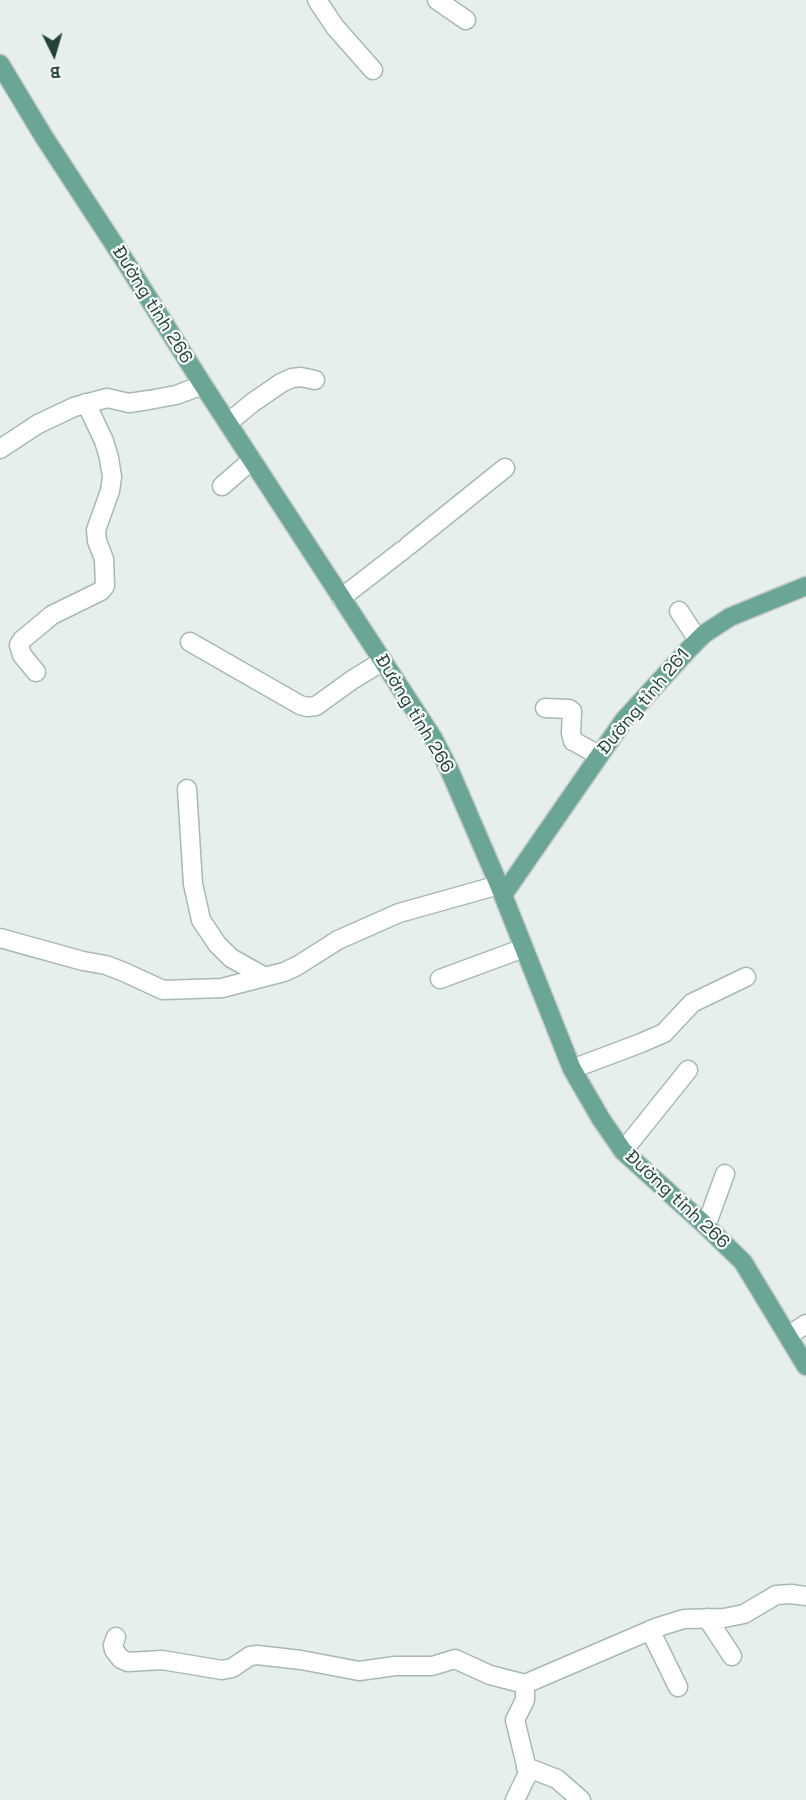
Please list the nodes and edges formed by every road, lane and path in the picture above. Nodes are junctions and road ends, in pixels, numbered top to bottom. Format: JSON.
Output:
{"nodes":[{"id":1,"x":317,"y":0,"type":"edge"},
{"id":2,"x":436,"y":0,"type":"edge"},
{"id":3,"x":466,"y":20,"type":"dead end"},
{"id":4,"x":0,"y":64,"type":"edge"},
{"id":5,"x":373,"y":70,"type":"dead end"},
{"id":6,"x":315,"y":380,"type":"dead end"},
{"id":7,"x":202,"y":385,"type":"junction"},
{"id":8,"x":86,"y":403,"type":"junction"},
{"id":9,"x":228,"y":423,"type":"junction"},
{"id":10,"x":0,"y":449,"type":"edge"},
{"id":11,"x":252,"y":460,"type":"junction"},
{"id":12,"x":506,"y":468,"type":"dead end"},
{"id":13,"x":222,"y":486,"type":"dead end"},
{"id":14,"x":806,"y":586,"type":"edge"},
{"id":15,"x":341,"y":598,"type":"junction"},
{"id":16,"x":679,"y":611,"type":"dead end"},
{"id":17,"x":698,"y":640,"type":"junction"},
{"id":18,"x":190,"y":642,"type":"dead end"},
{"id":19,"x":383,"y":662,"type":"junction"},
{"id":20,"x":36,"y":672,"type":"dead end"},
{"id":21,"x":545,"y":708,"type":"dead end"},
{"id":22,"x":599,"y":755,"type":"junction"},
{"id":23,"x":187,"y":789,"type":"dead end"},
{"id":24,"x":501,"y":890,"type":"junction"},
{"id":25,"x":0,"y":938,"type":"edge"},
{"id":26,"x":524,"y":948,"type":"junction"},
{"id":27,"x":265,"y":977,"type":"junction"},
{"id":28,"x":746,"y":977,"type":"dead end"},
{"id":29,"x":440,"y":979,"type":"dead end"},
{"id":30,"x":572,"y":1069,"type":"junction"},
{"id":31,"x":688,"y":1070,"type":"dead end"},
{"id":32,"x":623,"y":1151,"type":"junction"},
{"id":33,"x":725,"y":1174,"type":"dead end"},
{"id":34,"x":706,"y":1226,"type":"junction"},
{"id":35,"x":806,"y":1324,"type":"edge"},
{"id":36,"x":788,"y":1336,"type":"junction"},
{"id":37,"x":806,"y":1366,"type":"edge"},
{"id":38,"x":806,"y":1596,"type":"edge"},
{"id":39,"x":711,"y":1623,"type":"junction"},
{"id":40,"x":116,"y":1637,"type":"dead end"},
{"id":41,"x":658,"y":1645,"type":"junction"},
{"id":42,"x":728,"y":1650,"type":"dead end"},
{"id":43,"x":525,"y":1684,"type":"junction"},
{"id":44,"x":678,"y":1687,"type":"dead end"},
{"id":45,"x":526,"y":1767,"type":"junction"},
{"id":46,"x":515,"y":1800,"type":"edge"},
{"id":47,"x":581,"y":1800,"type":"edge"}],
"edges":[{"from":1,"to":5,"type":"street"},
{"from":2,"to":3,"type":"street"},
{"from":4,"to":7,"type":"main road","name":"Đường tỉnh 266"},
{"from":6,"to":9,"type":"street"},
{"from":7,"to":8,"type":"street"},
{"from":7,"to":9,"type":"main road","name":"Đường tỉnh 266"},
{"from":8,"to":10,"type":"street"},
{"from":8,"to":20,"type":"street"},
{"from":9,"to":11,"type":"main road","name":"Đường tỉnh 266"},
{"from":11,"to":13,"type":"street"},
{"from":11,"to":15,"type":"main road","name":"Đường tỉnh 266"},
{"from":12,"to":15,"type":"street"},
{"from":14,"to":17,"type":"main road","name":"Đường tỉnh 261"},
{"from":15,"to":19,"type":"main road","name":"Đường tỉnh 266"},
{"from":16,"to":17,"type":"street"},
{"from":17,"to":22,"type":"main road","name":"Đường tỉnh 261"},
{"from":18,"to":19,"type":"street"},
{"from":19,"to":24,"type":"main road","name":"Đường tỉnh 266"},
{"from":21,"to":22,"type":"street"},
{"from":22,"to":24,"type":"main road","name":"Đường tỉnh 261"},
{"from":23,"to":27,"type":"street"},
{"from":24,"to":26,"type":"main road","name":"Đường tỉnh 266"},
{"from":24,"to":27,"type":"street"},
{"from":25,"to":27,"type":"street"},
{"from":26,"to":29,"type":"street"},
{"from":26,"to":30,"type":"main road","name":"Đường tỉnh 266"},
{"from":28,"to":30,"type":"street"},
{"from":30,"to":32,"type":"main road","name":"Đường tỉnh 266"},
{"from":31,"to":32,"type":"street"},
{"from":32,"to":34,"type":"main road","name":"Đường tỉnh 266"},
{"from":33,"to":34,"type":"street"},
{"from":34,"to":36,"type":"main road","name":"Đường tỉnh 266"},
{"from":35,"to":36,"type":"street"},
{"from":36,"to":37,"type":"main road","name":"Đường tỉnh 266"},
{"from":38,"to":39,"type":"street"},
{"from":39,"to":41,"type":"street"},
{"from":39,"to":42,"type":"street"},
{"from":40,"to":43,"type":"street"},
{"from":41,"to":43,"type":"street"},
{"from":41,"to":44,"type":"street"},
{"from":43,"to":45,"type":"street"},
{"from":45,"to":46,"type":"street"},
{"from":45,"to":47,"type":"street"}]}
